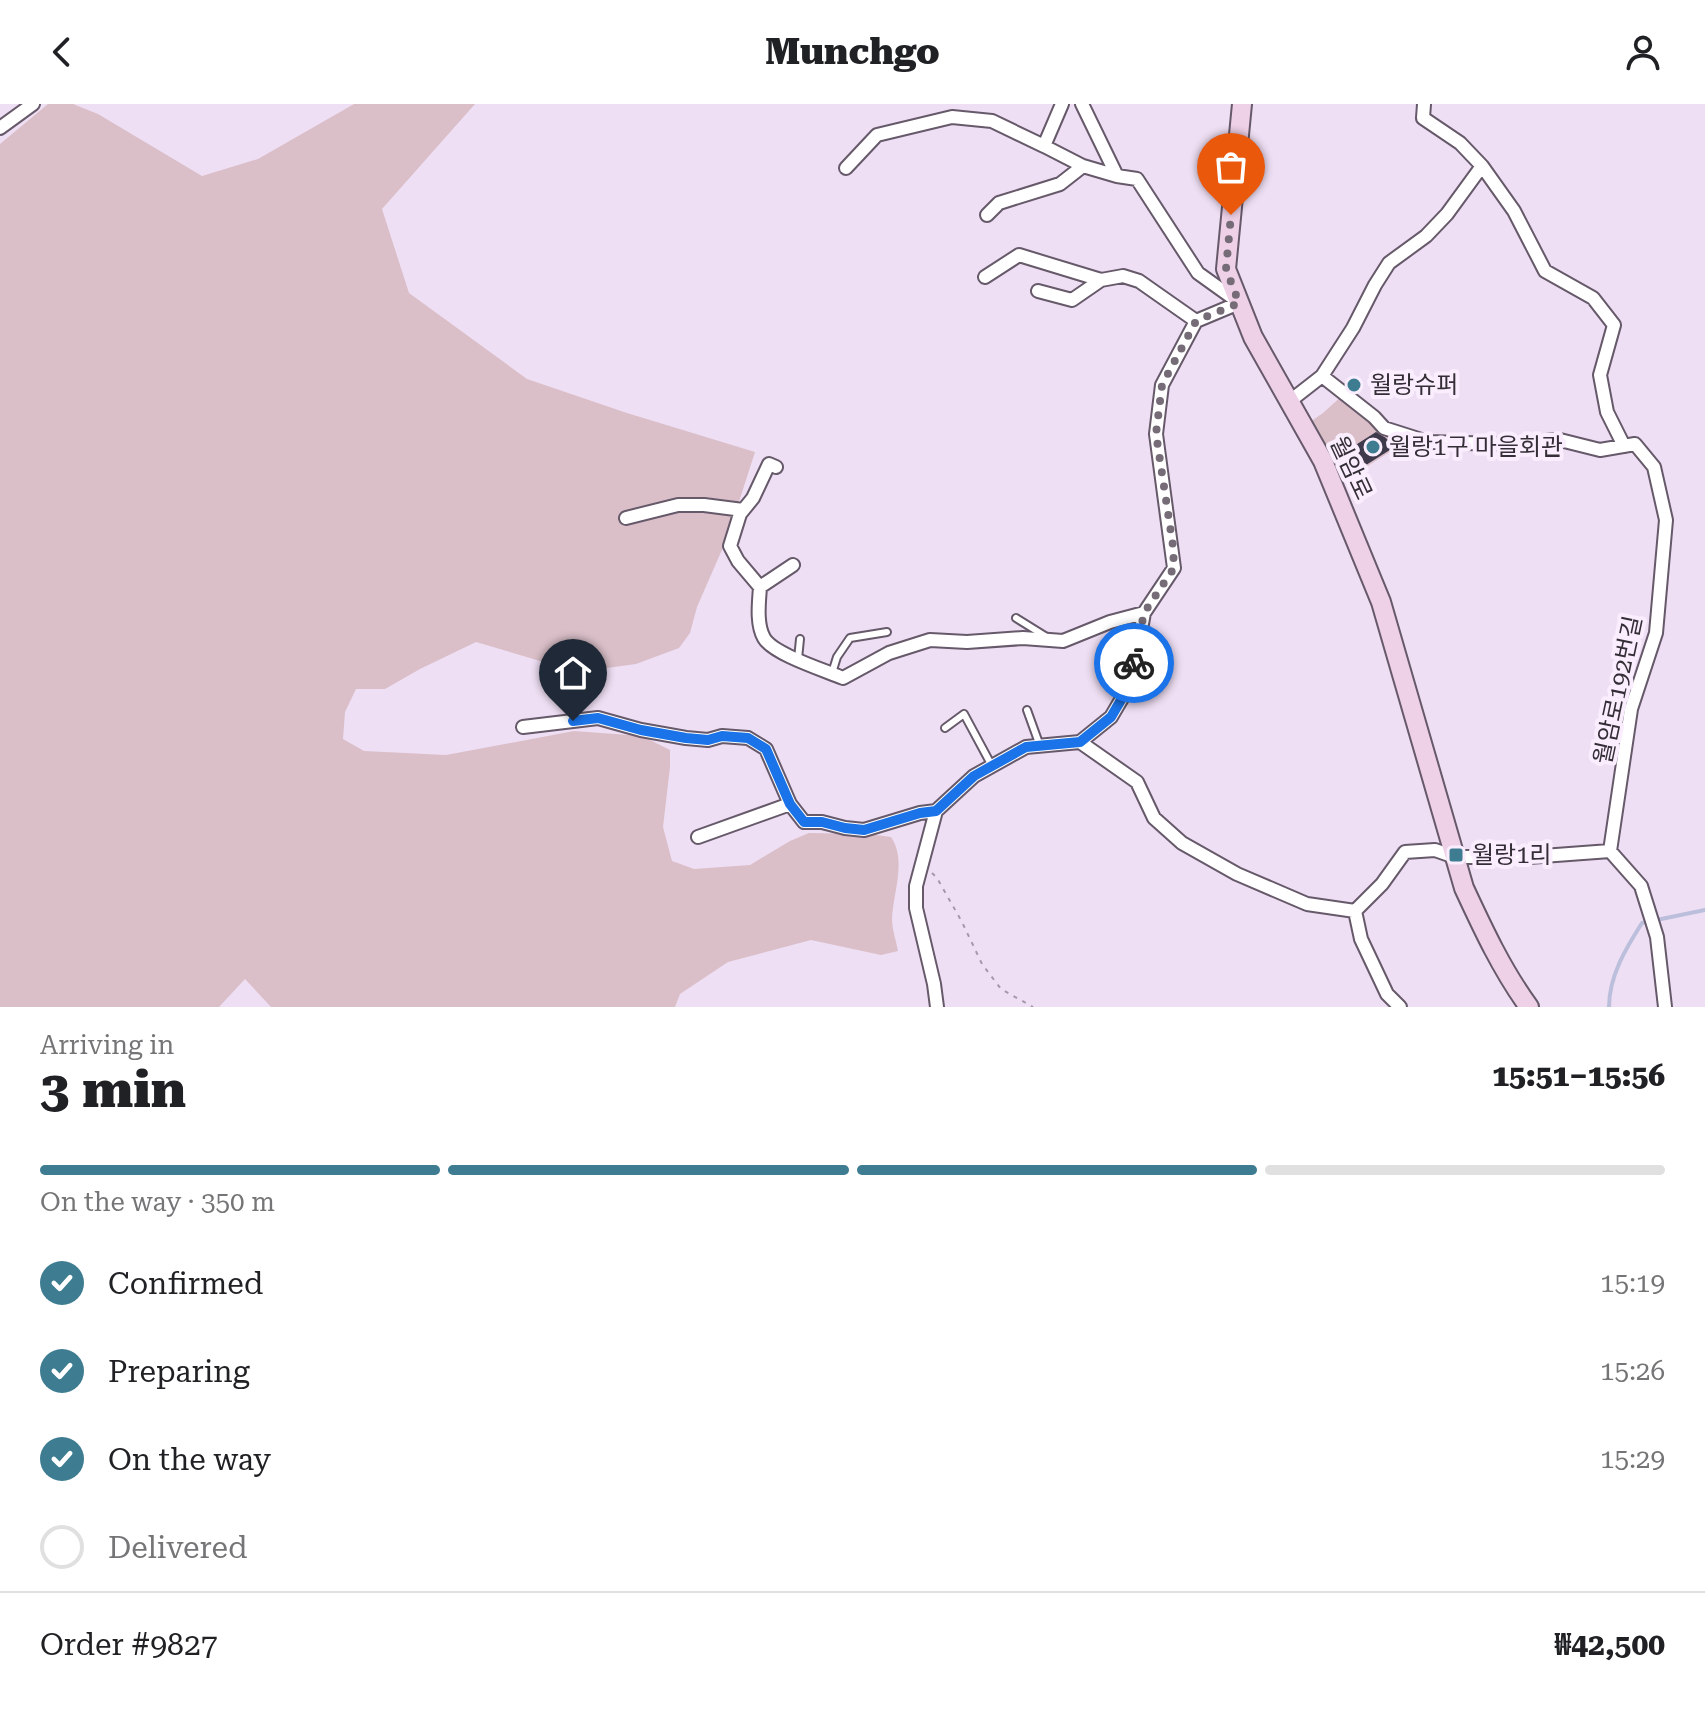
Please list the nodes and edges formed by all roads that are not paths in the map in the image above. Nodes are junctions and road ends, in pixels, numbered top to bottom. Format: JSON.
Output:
{"nodes":[{"id":1,"x":33,"y":104,"type":"edge"},
{"id":2,"x":1062,"y":104,"type":"edge"},
{"id":3,"x":1082,"y":104,"type":"edge"},
{"id":4,"x":1242,"y":104,"type":"edge"},
{"id":5,"x":1424,"y":104,"type":"edge"},
{"id":6,"x":0,"y":128,"type":"edge"},
{"id":7,"x":1044,"y":146,"type":"junction"},
{"id":8,"x":1083,"y":166,"type":"junction"},
{"id":9,"x":1482,"y":166,"type":"junction"},
{"id":10,"x":846,"y":168,"type":"dead end"},
{"id":11,"x":1117,"y":176,"type":"junction"},
{"id":12,"x":987,"y":215,"type":"dead end"},
{"id":13,"x":985,"y":277,"type":"dead end"},
{"id":14,"x":1101,"y":280,"type":"junction"},
{"id":15,"x":1038,"y":291,"type":"dead end"},
{"id":16,"x":1239,"y":303,"type":"junction"},
{"id":17,"x":1196,"y":321,"type":"junction"},
{"id":18,"x":1322,"y":376,"type":"junction"},
{"id":19,"x":1290,"y":401,"type":"junction"},
{"id":20,"x":1624,"y":446,"type":"junction"},
{"id":21,"x":776,"y":467,"type":"dead end"},
{"id":22,"x":743,"y":510,"type":"junction"},
{"id":23,"x":626,"y":518,"type":"dead end"},
{"id":24,"x":793,"y":565,"type":"dead end"},
{"id":25,"x":760,"y":587,"type":"junction"},
{"id":26,"x":1144,"y":613,"type":"junction"},
{"id":27,"x":1016,"y":618,"type":"dead end"},
{"id":28,"x":887,"y":632,"type":"dead end"},
{"id":29,"x":800,"y":639,"type":"dead end"},
{"id":30,"x":1052,"y":640,"type":"junction"},
{"id":31,"x":798,"y":659,"type":"junction"},
{"id":32,"x":832,"y":673,"type":"junction"},
{"id":33,"x":1027,"y":710,"type":"dead end"},
{"id":34,"x":523,"y":727,"type":"dead end"},
{"id":35,"x":945,"y":728,"type":"dead end"},
{"id":36,"x":1080,"y":742,"type":"junction"},
{"id":37,"x":1040,"y":746,"type":"junction"},
{"id":38,"x":992,"y":766,"type":"junction"},
{"id":39,"x":790,"y":804,"type":"junction"},
{"id":40,"x":936,"y":811,"type":"junction"},
{"id":41,"x":698,"y":837,"type":"dead end"},
{"id":42,"x":1610,"y":851,"type":"junction"},
{"id":43,"x":1455,"y":857,"type":"junction"},
{"id":44,"x":1355,"y":911,"type":"junction"},
{"id":45,"x":937,"y":1007,"type":"edge"},
{"id":46,"x":1400,"y":1007,"type":"edge"},
{"id":47,"x":1529,"y":1007,"type":"edge"},
{"id":48,"x":1665,"y":1007,"type":"edge"}],
"edges":[{"from":1,"to":6,"type":"street"},
{"from":2,"to":7,"type":"street"},
{"from":3,"to":11,"type":"street"},
{"from":4,"to":16,"type":"street","name":"월암로"},
{"from":5,"to":9,"type":"street"},
{"from":7,"to":8,"type":"street"},
{"from":7,"to":10,"type":"street"},
{"from":8,"to":11,"type":"street"},
{"from":8,"to":12,"type":"street"},
{"from":9,"to":18,"type":"street"},
{"from":9,"to":20,"type":"street"},
{"from":11,"to":16,"type":"street"},
{"from":13,"to":14,"type":"street"},
{"from":14,"to":15,"type":"street"},
{"from":14,"to":17,"type":"street"},
{"from":16,"to":17,"type":"street"},
{"from":16,"to":19,"type":"street","name":"월암로"},
{"from":17,"to":26,"type":"street"},
{"from":18,"to":19,"type":"street"},
{"from":18,"to":20,"type":"street"},
{"from":19,"to":43,"type":"street","name":"월암로"},
{"from":20,"to":42,"type":"street","name":"월암로192번길"},
{"from":21,"to":22,"type":"street"},
{"from":22,"to":23,"type":"street"},
{"from":22,"to":25,"type":"street"},
{"from":24,"to":25,"type":"street"},
{"from":25,"to":31,"type":"street"},
{"from":26,"to":30,"type":"street"},
{"from":26,"to":36,"type":"street"},
{"from":27,"to":30,"type":"lane"},
{"from":28,"to":32,"type":"lane"},
{"from":29,"to":31,"type":"lane"},
{"from":30,"to":32,"type":"street"},
{"from":31,"to":32,"type":"street"},
{"from":33,"to":37,"type":"lane"},
{"from":34,"to":39,"type":"street"},
{"from":35,"to":38,"type":"lane"},
{"from":36,"to":37,"type":"street"},
{"from":36,"to":44,"type":"street"},
{"from":37,"to":38,"type":"street"},
{"from":38,"to":40,"type":"street"},
{"from":39,"to":40,"type":"street"},
{"from":39,"to":41,"type":"street"},
{"from":40,"to":45,"type":"street"},
{"from":42,"to":43,"type":"street"},
{"from":42,"to":48,"type":"street"},
{"from":43,"to":44,"type":"street"},
{"from":43,"to":47,"type":"street","name":"월암로"},
{"from":44,"to":46,"type":"street"}]}
